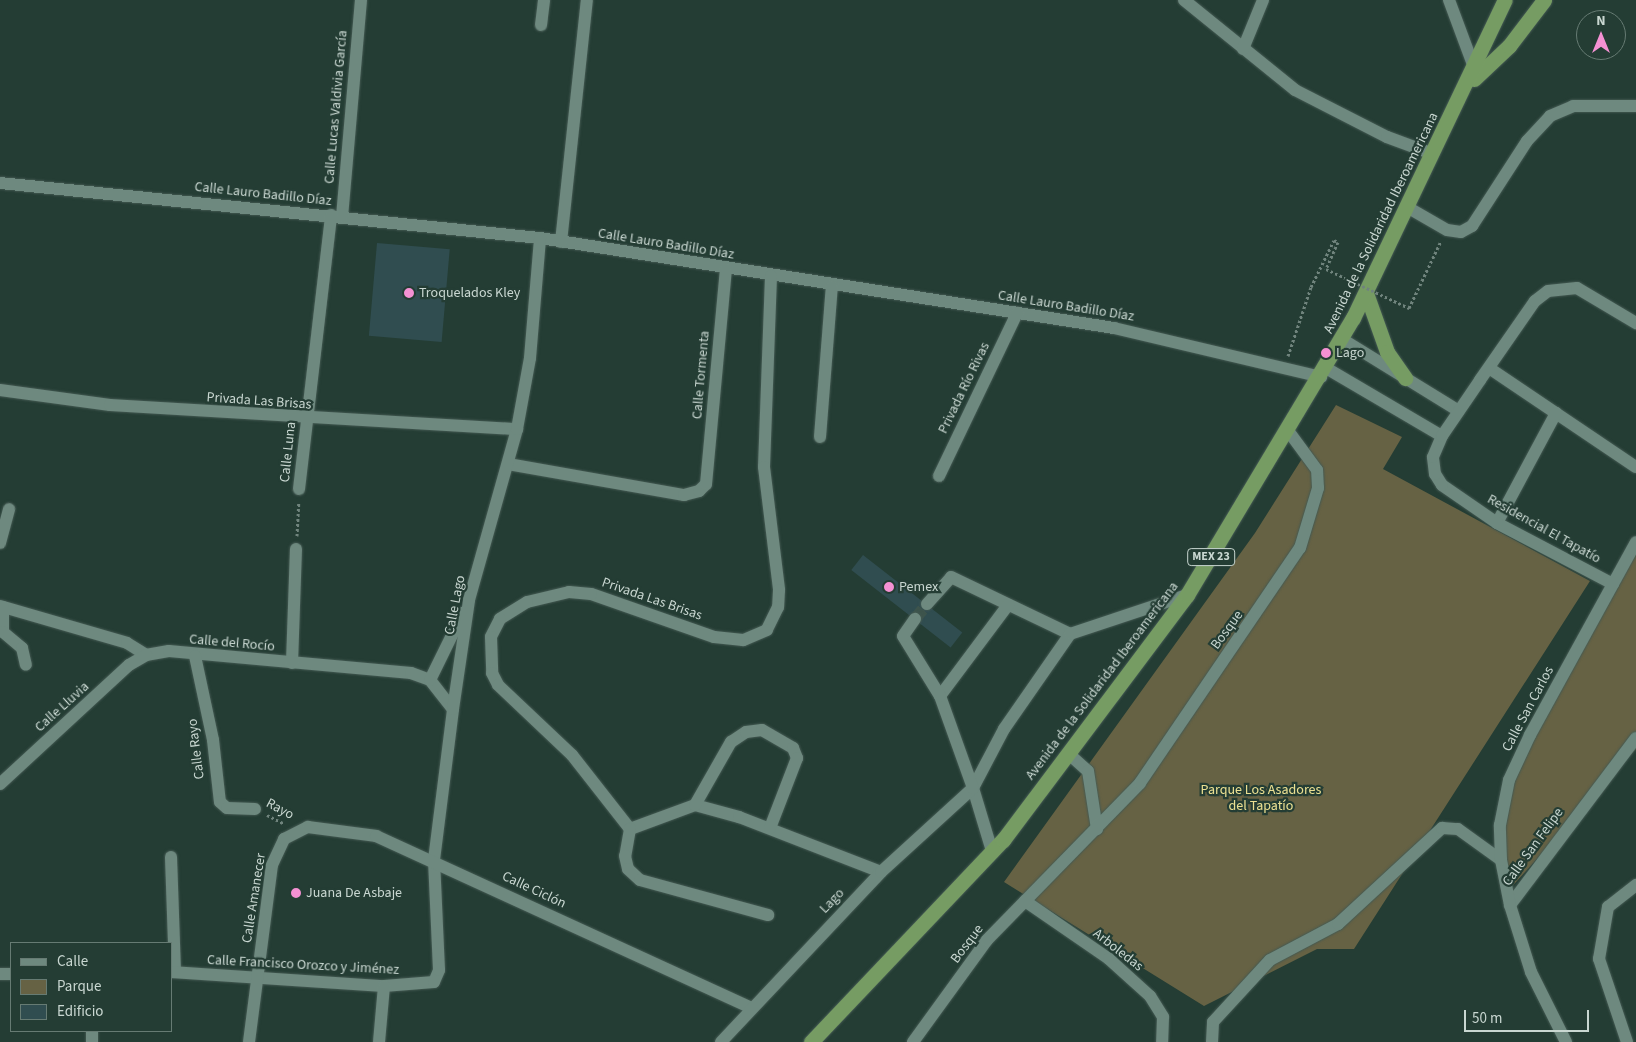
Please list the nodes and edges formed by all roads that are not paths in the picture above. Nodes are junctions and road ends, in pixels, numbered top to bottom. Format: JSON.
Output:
{"nodes":[{"id":1,"x":361,"y":0,"type":"edge"},
{"id":2,"x":544,"y":0,"type":"edge"},
{"id":3,"x":587,"y":0,"type":"edge"},
{"id":4,"x":1184,"y":0,"type":"edge"},
{"id":5,"x":1264,"y":0,"type":"edge"},
{"id":6,"x":1449,"y":0,"type":"edge"},
{"id":7,"x":1505,"y":0,"type":"edge"},
{"id":8,"x":1544,"y":0,"type":"edge"},
{"id":9,"x":541,"y":25,"type":"dead end"},
{"id":10,"x":1243,"y":49,"type":"junction"},
{"id":11,"x":1472,"y":76,"type":"junction"},
{"id":12,"x":1603,"y":105,"type":"junction"},
{"id":13,"x":1636,"y":106,"type":"edge"},
{"id":14,"x":1636,"y":114,"type":"edge"},
{"id":15,"x":1432,"y":154,"type":"junction"},
{"id":16,"x":0,"y":183,"type":"edge"},
{"id":17,"x":1407,"y":207,"type":"junction"},
{"id":18,"x":336,"y":216,"type":"junction"},
{"id":19,"x":540,"y":238,"type":"junction"},
{"id":20,"x":562,"y":242,"type":"junction"},
{"id":21,"x":726,"y":269,"type":"junction"},
{"id":22,"x":772,"y":276,"type":"junction"},
{"id":23,"x":832,"y":286,"type":"junction"},
{"id":24,"x":1366,"y":294,"type":"junction"},
{"id":25,"x":1017,"y":313,"type":"junction"},
{"id":26,"x":1636,"y":323,"type":"edge"},
{"id":27,"x":1342,"y":339,"type":"junction"},
{"id":28,"x":1489,"y":368,"type":"junction"},
{"id":29,"x":1324,"y":372,"type":"junction"},
{"id":30,"x":1405,"y":378,"type":"junction"},
{"id":31,"x":0,"y":390,"type":"edge"},
{"id":32,"x":1459,"y":411,"type":"junction"},
{"id":33,"x":1556,"y":413,"type":"junction"},
{"id":34,"x":306,"y":419,"type":"junction"},
{"id":35,"x":517,"y":429,"type":"junction"},
{"id":36,"x":1289,"y":432,"type":"junction"},
{"id":37,"x":1442,"y":436,"type":"junction"},
{"id":38,"x":820,"y":437,"type":"dead end"},
{"id":39,"x":508,"y":464,"type":"junction"},
{"id":40,"x":1636,"y":467,"type":"edge"},
{"id":41,"x":939,"y":476,"type":"dead end"},
{"id":42,"x":299,"y":489,"type":"road end"},
{"id":43,"x":9,"y":509,"type":"dead end"},
{"id":44,"x":1497,"y":524,"type":"junction"},
{"id":45,"x":1636,"y":542,"type":"edge"},
{"id":46,"x":0,"y":543,"type":"edge"},
{"id":47,"x":296,"y":549,"type":"road end"},
{"id":48,"x":1613,"y":584,"type":"junction"},
{"id":49,"x":1187,"y":595,"type":"junction"},
{"id":50,"x":469,"y":600,"type":"junction"},
{"id":51,"x":926,"y":604,"type":"tunnel mouth"},
{"id":52,"x":1008,"y":604,"type":"junction"},
{"id":53,"x":1,"y":606,"type":"edge"},
{"id":54,"x":915,"y":619,"type":"tunnel mouth"},
{"id":55,"x":1070,"y":634,"type":"junction"},
{"id":56,"x":146,"y":655,"type":"junction"},
{"id":57,"x":195,"y":656,"type":"junction"},
{"id":58,"x":292,"y":663,"type":"junction"},
{"id":59,"x":26,"y":665,"type":"dead end"},
{"id":60,"x":430,"y":680,"type":"junction"},
{"id":61,"x":940,"y":696,"type":"junction"},
{"id":62,"x":452,"y":710,"type":"junction"},
{"id":63,"x":1636,"y":738,"type":"edge"},
{"id":64,"x":1070,"y":755,"type":"junction"},
{"id":65,"x":0,"y":784,"type":"edge"},
{"id":66,"x":973,"y":788,"type":"junction"},
{"id":67,"x":695,"y":805,"type":"junction"},
{"id":68,"x":255,"y":808,"type":"road end"},
{"id":69,"x":770,"y":828,"type":"junction"},
{"id":70,"x":630,"y":829,"type":"junction"},
{"id":71,"x":1097,"y":829,"type":"junction"},
{"id":72,"x":295,"y":830,"type":"joint"},
{"id":73,"x":992,"y":851,"type":"junction"},
{"id":74,"x":171,"y":857,"type":"dead end"},
{"id":75,"x":434,"y":860,"type":"junction"},
{"id":76,"x":1500,"y":860,"type":"junction"},
{"id":77,"x":881,"y":872,"type":"junction"},
{"id":78,"x":1636,"y":885,"type":"edge"},
{"id":79,"x":1025,"y":901,"type":"junction"},
{"id":80,"x":1510,"y":905,"type":"junction"},
{"id":81,"x":768,"y":914,"type":"dead end"},
{"id":82,"x":173,"y":972,"type":"edge"},
{"id":83,"x":257,"y":978,"type":"junction"},
{"id":84,"x":434,"y":982,"type":"joint"},
{"id":85,"x":384,"y":986,"type":"junction"},
{"id":86,"x":752,"y":1008,"type":"junction"},
{"id":87,"x":250,"y":1042,"type":"edge"},
{"id":88,"x":379,"y":1042,"type":"edge"},
{"id":89,"x":720,"y":1042,"type":"edge"},
{"id":90,"x":811,"y":1042,"type":"edge"},
{"id":91,"x":913,"y":1042,"type":"edge"},
{"id":92,"x":1162,"y":1042,"type":"edge"},
{"id":93,"x":1212,"y":1042,"type":"edge"},
{"id":94,"x":1566,"y":1042,"type":"edge"},
{"id":95,"x":1627,"y":1042,"type":"edge"}],
"edges":[{"from":1,"to":18,"type":"street","name":"Calle Lucas Valdivia García"},
{"from":2,"to":9,"type":"street"},
{"from":3,"to":20,"type":"street"},
{"from":4,"to":10,"type":"street"},
{"from":5,"to":10,"type":"street"},
{"from":6,"to":11,"type":"street"},
{"from":7,"to":11,"type":"highway","name":"Avenida de la Solidaridad Iberoamericana","number":"MEX 23"},
{"from":8,"to":11,"type":"highway"},
{"from":10,"to":15,"type":"street"},
{"from":11,"to":15,"type":"highway","name":"Avenida de la Solidaridad Iberoamericana","number":"MEX 23"},
{"from":12,"to":13,"type":"street"},
{"from":12,"to":14,"type":"street"},
{"from":12,"to":17,"type":"street"},
{"from":15,"to":17,"type":"highway","name":"Avenida de la Solidaridad Iberoamericana","number":"MEX 23"},
{"from":16,"to":18,"type":"street","name":"Calle Lauro Badillo Díaz"},
{"from":17,"to":24,"type":"highway","name":"Avenida de la Solidaridad Iberoamericana","number":"MEX 23"},
{"from":18,"to":19,"type":"street","name":"Calle Lauro Badillo Díaz"},
{"from":18,"to":34,"type":"street","name":"Calle Luna"},
{"from":19,"to":20,"type":"street","name":"Calle Lauro Badillo Díaz"},
{"from":19,"to":35,"type":"street","name":"Calle Lago"},
{"from":20,"to":21,"type":"street","name":"Calle Lauro Badillo Díaz"},
{"from":21,"to":22,"type":"street","name":"Calle Lauro Badillo Díaz"},
{"from":21,"to":39,"type":"street","name":"Calle Tormenta"},
{"from":22,"to":23,"type":"street","name":"Calle Lauro Badillo Díaz"},
{"from":22,"to":70,"type":"street","name":"Privada Las Brisas"},
{"from":23,"to":25,"type":"street","name":"Calle Lauro Badillo Díaz"},
{"from":23,"to":38,"type":"street"},
{"from":24,"to":27,"type":"highway","name":"Avenida de la Solidaridad Iberoamericana","number":"MEX 23"},
{"from":24,"to":30,"type":"highway"},
{"from":25,"to":29,"type":"street","name":"Calle Lauro Badillo Díaz"},
{"from":25,"to":41,"type":"street","name":"Privada Río Rivas"},
{"from":26,"to":28,"type":"street","name":"Residencial El Tapatío"},
{"from":27,"to":29,"type":"highway","name":"Avenida de la Solidaridad Iberoamericana","number":"MEX 23"},
{"from":27,"to":30,"type":"street"},
{"from":28,"to":32,"type":"street","name":"Residencial El Tapatío"},
{"from":28,"to":33,"type":"street"},
{"from":29,"to":36,"type":"highway","name":"Avenida de la Solidaridad Iberoamericana","number":"MEX 23"},
{"from":29,"to":37,"type":"street"},
{"from":30,"to":32,"type":"street"},
{"from":31,"to":34,"type":"street","name":"Privada Las Brisas"},
{"from":32,"to":37,"type":"street","name":"Residencial El Tapatío"},
{"from":33,"to":40,"type":"street"},
{"from":33,"to":44,"type":"street"},
{"from":34,"to":35,"type":"street","name":"Privada Las Brisas"},
{"from":34,"to":42,"type":"street","name":"Calle Luna"},
{"from":35,"to":39,"type":"street","name":"Calle Lago"},
{"from":36,"to":49,"type":"highway","name":"Avenida de la Solidaridad Iberoamericana","number":"MEX 23"},
{"from":36,"to":71,"type":"street","name":"Bosque"},
{"from":37,"to":44,"type":"street","name":"Residencial El Tapatío"},
{"from":39,"to":50,"type":"street","name":"Calle Lago"},
{"from":43,"to":46,"type":"street"},
{"from":44,"to":48,"type":"street","name":"Residencial El Tapatío"},
{"from":45,"to":48,"type":"street","name":"Calle San Carlos"},
{"from":47,"to":58,"type":"street"},
{"from":48,"to":76,"type":"street","name":"Calle San Carlos"},
{"from":49,"to":55,"type":"street"},
{"from":49,"to":64,"type":"highway","name":"Avenida de la Solidaridad Iberoamericana","number":"MEX 23"},
{"from":50,"to":60,"type":"street"},
{"from":50,"to":62,"type":"street","name":"Calle Lago"},
{"from":51,"to":52,"type":"street"},
{"from":52,"to":55,"type":"street"},
{"from":52,"to":61,"type":"street"},
{"from":53,"to":56,"type":"street"},
{"from":53,"to":59,"type":"street"},
{"from":54,"to":61,"type":"street"},
{"from":55,"to":66,"type":"street","name":"Lago"},
{"from":56,"to":57,"type":"street","name":"Calle del Rocío"},
{"from":56,"to":65,"type":"street","name":"Calle Lluvia"},
{"from":57,"to":58,"type":"street","name":"Calle del Rocío"},
{"from":57,"to":68,"type":"street","name":"Calle Rayo"},
{"from":58,"to":60,"type":"street","name":"Calle del Rocío"},
{"from":60,"to":62,"type":"street"},
{"from":61,"to":66,"type":"street"},
{"from":62,"to":75,"type":"street","name":"Calle Lago"},
{"from":63,"to":80,"type":"street","name":"Calle San Felipe"},
{"from":64,"to":71,"type":"street"},
{"from":64,"to":73,"type":"highway","name":"Avenida de la Solidaridad Iberoamericana","number":"MEX 23"},
{"from":66,"to":73,"type":"street"},
{"from":66,"to":77,"type":"street","name":"Lago"},
{"from":67,"to":69,"type":"street"},
{"from":67,"to":69,"type":"street"},
{"from":67,"to":70,"type":"street"},
{"from":69,"to":77,"type":"street"},
{"from":70,"to":81,"type":"street"},
{"from":71,"to":79,"type":"street","name":"Bosque"},
{"from":72,"to":75,"type":"street","name":"Calle Ciclón"},
{"from":72,"to":83,"type":"street","name":"Calle Amanecer"},
{"from":73,"to":90,"type":"highway","name":"Avenida de la Solidaridad Iberoamericana","number":"MEX 23"},
{"from":74,"to":82,"type":"street"},
{"from":75,"to":84,"type":"street","name":"Calle Lago"},
{"from":75,"to":86,"type":"street","name":"Calle Ciclón"},
{"from":76,"to":80,"type":"street","name":"Calle San Carlos"},
{"from":76,"to":93,"type":"street"},
{"from":77,"to":86,"type":"street","name":"Lago"},
{"from":78,"to":95,"type":"street"},
{"from":79,"to":91,"type":"street","name":"Bosque"},
{"from":79,"to":92,"type":"street","name":"Arboledas"},
{"from":80,"to":94,"type":"street","name":"Calle San Felipe"},
{"from":82,"to":83,"type":"street","name":"Calle Francisco Orozco y Jiménez"},
{"from":83,"to":85,"type":"street","name":"Calle Francisco Orozco y Jiménez"},
{"from":83,"to":87,"type":"street","name":"Calle Amanecer"},
{"from":84,"to":85,"type":"street","name":"Calle Francisco Orozco y Jiménez"},
{"from":85,"to":88,"type":"street"},
{"from":86,"to":89,"type":"street","name":"Lago"}]}
